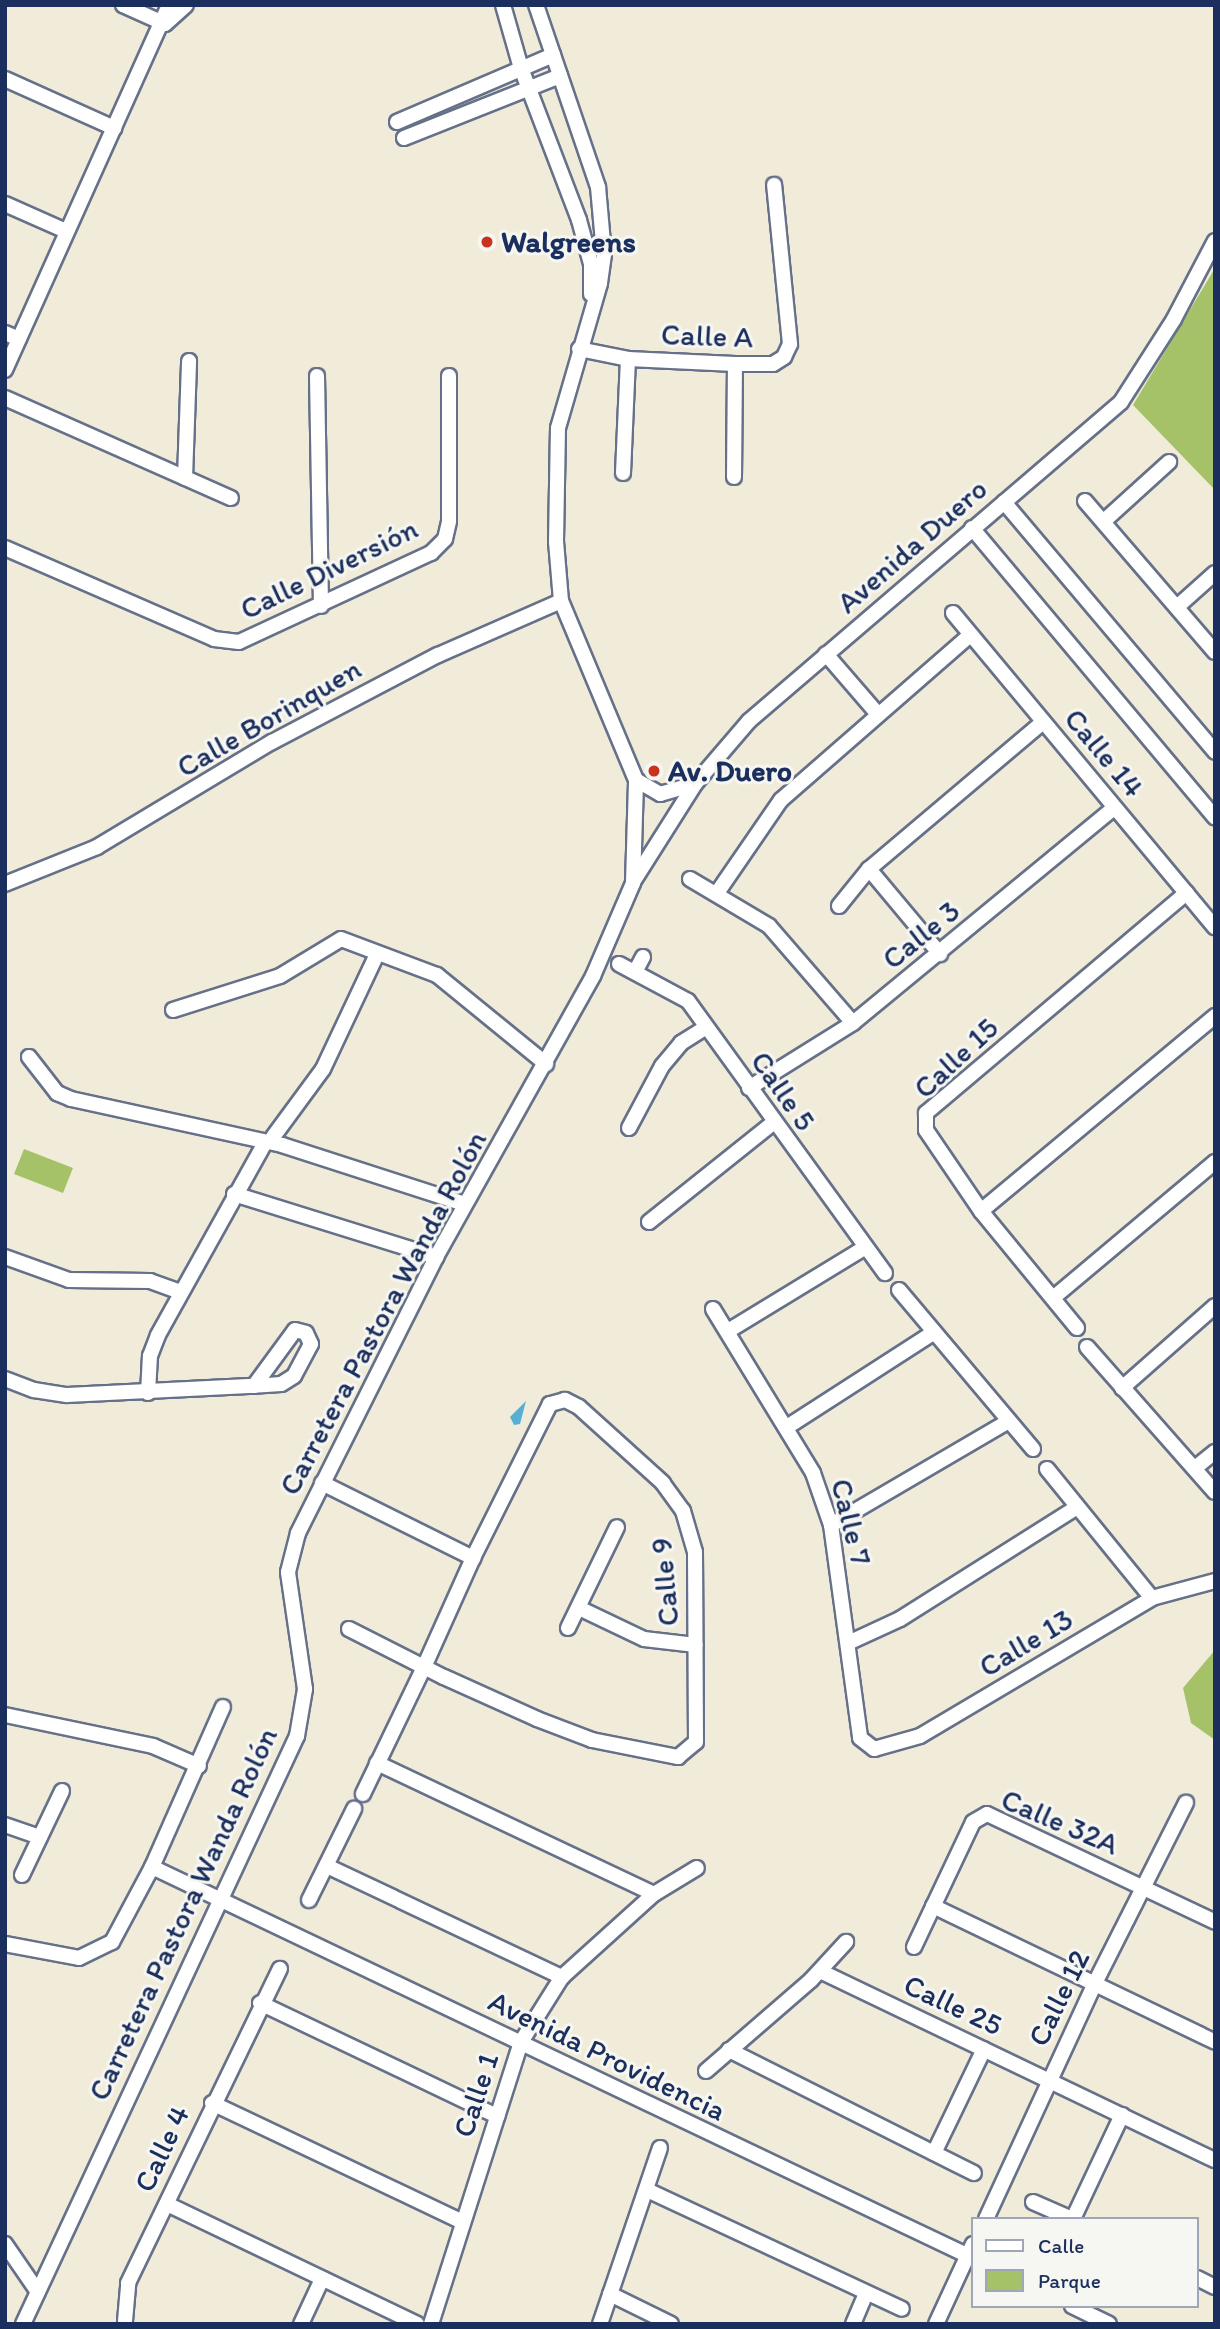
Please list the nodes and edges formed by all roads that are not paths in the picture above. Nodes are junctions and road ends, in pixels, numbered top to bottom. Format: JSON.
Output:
{"nodes":[{"id":1,"x":123,"y":5,"type":"edge"},
{"id":2,"x":169,"y":5,"type":"edge"},
{"id":3,"x":186,"y":5,"type":"edge"},
{"id":4,"x":503,"y":5,"type":"edge"},
{"id":5,"x":536,"y":5,"type":"edge"},
{"id":6,"x":165,"y":24,"type":"junction"},
{"id":7,"x":553,"y":55,"type":"junction"},
{"id":8,"x":520,"y":68,"type":"junction"},
{"id":9,"x":560,"y":76,"type":"junction"},
{"id":10,"x":5,"y":79,"type":"edge"},
{"id":11,"x":528,"y":89,"type":"junction"},
{"id":12,"x":397,"y":122,"type":"dead end"},
{"id":13,"x":114,"y":128,"type":"junction"},
{"id":14,"x":404,"y":138,"type":"dead end"},
{"id":15,"x":774,"y":185,"type":"dead end"},
{"id":16,"x":5,"y":204,"type":"edge"},
{"id":17,"x":66,"y":231,"type":"junction"},
{"id":18,"x":1215,"y":241,"type":"edge"},
{"id":19,"x":589,"y":310,"type":"junction"},
{"id":20,"x":12,"y":336,"type":"edge"},
{"id":21,"x":579,"y":349,"type":"junction"},
{"id":22,"x":628,"y":359,"type":"junction"},
{"id":23,"x":189,"y":361,"type":"dead end"},
{"id":24,"x":736,"y":364,"type":"junction"},
{"id":25,"x":5,"y":370,"type":"edge"},
{"id":26,"x":317,"y":376,"type":"dead end"},
{"id":27,"x":449,"y":376,"type":"dead end"},
{"id":28,"x":5,"y":398,"type":"edge"},
{"id":29,"x":1169,"y":462,"type":"dead end"},
{"id":30,"x":623,"y":473,"type":"dead end"},
{"id":31,"x":733,"y":477,"type":"dead end"},
{"id":32,"x":185,"y":478,"type":"junction"},
{"id":33,"x":232,"y":498,"type":"dead end"},
{"id":34,"x":1085,"y":501,"type":"dead end"},
{"id":35,"x":1003,"y":502,"type":"junction"},
{"id":36,"x":1104,"y":521,"type":"junction"},
{"id":37,"x":972,"y":528,"type":"junction"},
{"id":38,"x":5,"y":548,"type":"edge"},
{"id":39,"x":1215,"y":573,"type":"edge"},
{"id":40,"x":561,"y":601,"type":"junction"},
{"id":41,"x":320,"y":606,"type":"junction"},
{"id":42,"x":1177,"y":607,"type":"junction"},
{"id":43,"x":953,"y":612,"type":"dead end"},
{"id":44,"x":970,"y":635,"type":"junction"},
{"id":45,"x":1215,"y":652,"type":"edge"},
{"id":46,"x":826,"y":654,"type":"junction"},
{"id":47,"x":876,"y":712,"type":"junction"},
{"id":48,"x":1043,"y":722,"type":"junction"},
{"id":49,"x":1215,"y":752,"type":"edge"},
{"id":50,"x":636,"y":780,"type":"junction"},
{"id":51,"x":695,"y":784,"type":"junction"},
{"id":52,"x":1114,"y":808,"type":"junction"},
{"id":53,"x":1215,"y":818,"type":"edge"},
{"id":54,"x":869,"y":869,"type":"junction"},
{"id":55,"x":690,"y":880,"type":"dead end"},
{"id":56,"x":6,"y":881,"type":"edge"},
{"id":57,"x":633,"y":883,"type":"junction"},
{"id":58,"x":717,"y":893,"type":"junction"},
{"id":59,"x":1186,"y":893,"type":"junction"},
{"id":60,"x":839,"y":906,"type":"dead end"},
{"id":61,"x":1215,"y":927,"type":"edge"},
{"id":62,"x":377,"y":954,"type":"junction"},
{"id":63,"x":940,"y":954,"type":"junction"},
{"id":64,"x":643,"y":957,"type":"dead end"},
{"id":65,"x":619,"y":964,"type":"dead end"},
{"id":66,"x":635,"y":972,"type":"junction"},
{"id":67,"x":173,"y":1010,"type":"dead end"},
{"id":68,"x":1215,"y":1016,"type":"edge"},
{"id":69,"x":853,"y":1023,"type":"junction"},
{"id":70,"x":705,"y":1028,"type":"junction"},
{"id":71,"x":29,"y":1057,"type":"dead end"},
{"id":72,"x":547,"y":1064,"type":"junction"},
{"id":73,"x":749,"y":1088,"type":"junction"},
{"id":74,"x":773,"y":1123,"type":"junction"},
{"id":75,"x":629,"y":1128,"type":"dead end"},
{"id":76,"x":1215,"y":1162,"type":"edge"},
{"id":77,"x":234,"y":1194,"type":"junction"},
{"id":78,"x":465,"y":1203,"type":"junction"},
{"id":79,"x":981,"y":1212,"type":"junction"},
{"id":80,"x":649,"y":1222,"type":"dead end"},
{"id":81,"x":864,"y":1248,"type":"junction"},
{"id":82,"x":5,"y":1257,"type":"edge"},
{"id":83,"x":436,"y":1257,"type":"junction"},
{"id":84,"x":885,"y":1273,"type":"dead end"},
{"id":85,"x":899,"y":1290,"type":"dead end"},
{"id":86,"x":180,"y":1292,"type":"junction"},
{"id":87,"x":1054,"y":1298,"type":"junction"},
{"id":88,"x":1215,"y":1306,"type":"edge"},
{"id":89,"x":713,"y":1309,"type":"dead end"},
{"id":90,"x":1077,"y":1328,"type":"dead end"},
{"id":91,"x":727,"y":1331,"type":"junction"},
{"id":92,"x":933,"y":1333,"type":"junction"},
{"id":93,"x":1087,"y":1347,"type":"dead end"},
{"id":94,"x":5,"y":1379,"type":"edge"},
{"id":95,"x":254,"y":1386,"type":"dead end"},
{"id":96,"x":1122,"y":1388,"type":"junction"},
{"id":97,"x":148,"y":1393,"type":"junction"},
{"id":98,"x":1009,"y":1421,"type":"junction"},
{"id":99,"x":787,"y":1427,"type":"junction"},
{"id":100,"x":1033,"y":1449,"type":"dead end"},
{"id":101,"x":1215,"y":1452,"type":"edge"},
{"id":102,"x":1195,"y":1468,"type":"junction"},
{"id":103,"x":1047,"y":1469,"type":"dead end"},
{"id":104,"x":322,"y":1483,"type":"junction"},
{"id":105,"x":1215,"y":1492,"type":"edge"},
{"id":106,"x":1077,"y":1507,"type":"junction"},
{"id":107,"x":831,"y":1525,"type":"junction"},
{"id":108,"x":617,"y":1527,"type":"dead end"},
{"id":109,"x":473,"y":1558,"type":"junction"},
{"id":110,"x":1215,"y":1581,"type":"edge"},
{"id":111,"x":1152,"y":1598,"type":"junction"},
{"id":112,"x":579,"y":1608,"type":"junction"},
{"id":113,"x":568,"y":1628,"type":"dead end"},
{"id":114,"x":349,"y":1629,"type":"dead end"},
{"id":115,"x":848,"y":1643,"type":"junction"},
{"id":116,"x":696,"y":1645,"type":"junction"},
{"id":117,"x":424,"y":1667,"type":"junction"},
{"id":118,"x":223,"y":1707,"type":"dead end"},
{"id":119,"x":5,"y":1715,"type":"edge"},
{"id":120,"x":867,"y":1744,"type":"joint"},
{"id":121,"x":377,"y":1763,"type":"junction"},
{"id":122,"x":199,"y":1766,"type":"junction"},
{"id":123,"x":62,"y":1791,"type":"dead end"},
{"id":124,"x":363,"y":1794,"type":"dead end"},
{"id":125,"x":1186,"y":1803,"type":"dead end"},
{"id":126,"x":355,"y":1810,"type":"dead end"},
{"id":127,"x":5,"y":1825,"type":"edge"},
{"id":128,"x":40,"y":1837,"type":"junction"},
{"id":129,"x":152,"y":1867,"type":"junction"},
{"id":130,"x":329,"y":1867,"type":"junction"},
{"id":131,"x":697,"y":1868,"type":"dead end"},
{"id":132,"x":22,"y":1875,"type":"dead end"},
{"id":133,"x":1142,"y":1886,"type":"junction"},
{"id":134,"x":653,"y":1894,"type":"junction"},
{"id":135,"x":219,"y":1899,"type":"junction"},
{"id":136,"x":309,"y":1900,"type":"dead end"},
{"id":137,"x":933,"y":1906,"type":"junction"},
{"id":138,"x":1215,"y":1922,"type":"edge"},
{"id":139,"x":846,"y":1942,"type":"dead end"},
{"id":140,"x":5,"y":1944,"type":"edge"},
{"id":141,"x":914,"y":1947,"type":"dead end"},
{"id":142,"x":280,"y":1969,"type":"dead end"},
{"id":143,"x":820,"y":1971,"type":"junction"},
{"id":144,"x":562,"y":1978,"type":"junction"},
{"id":145,"x":1095,"y":1983,"type":"junction"},
{"id":146,"x":260,"y":2003,"type":"junction"},
{"id":147,"x":521,"y":2042,"type":"junction"},
{"id":148,"x":1215,"y":2042,"type":"edge"},
{"id":149,"x":984,"y":2049,"type":"junction"},
{"id":150,"x":729,"y":2050,"type":"junction"},
{"id":151,"x":706,"y":2071,"type":"dead end"},
{"id":152,"x":1049,"y":2080,"type":"junction"},
{"id":153,"x":212,"y":2103,"type":"junction"},
{"id":154,"x":1122,"y":2115,"type":"junction"},
{"id":155,"x":497,"y":2116,"type":"junction"},
{"id":156,"x":660,"y":2148,"type":"dead end"},
{"id":157,"x":934,"y":2153,"type":"junction"},
{"id":158,"x":1215,"y":2160,"type":"edge"},
{"id":159,"x":974,"y":2173,"type":"dead end"},
{"id":160,"x":647,"y":2190,"type":"junction"},
{"id":161,"x":1033,"y":2202,"type":"dead end"},
{"id":162,"x":167,"y":2204,"type":"junction"},
{"id":163,"x":987,"y":2217,"type":"edge"},
{"id":164,"x":1068,"y":2217,"type":"edge"},
{"id":165,"x":1074,"y":2217,"type":"edge"},
{"id":166,"x":461,"y":2221,"type":"junction"},
{"id":167,"x":5,"y":2244,"type":"edge"},
{"id":168,"x":971,"y":2253,"type":"edge"},
{"id":169,"x":322,"y":2278,"type":"junction"},
{"id":170,"x":1199,"y":2279,"type":"edge"},
{"id":171,"x":1215,"y":2287,"type":"edge"},
{"id":172,"x":38,"y":2292,"type":"junction"},
{"id":173,"x":610,"y":2294,"type":"junction"},
{"id":174,"x":866,"y":2294,"type":"junction"},
{"id":175,"x":1076,"y":2308,"type":"edge"},
{"id":176,"x":902,"y":2309,"type":"dead end"},
{"id":177,"x":125,"y":2321,"type":"dead end"},
{"id":178,"x":23,"y":2324,"type":"edge"},
{"id":179,"x":301,"y":2324,"type":"edge"},
{"id":180,"x":417,"y":2324,"type":"edge"},
{"id":181,"x":430,"y":2324,"type":"edge"},
{"id":182,"x":600,"y":2324,"type":"edge"},
{"id":183,"x":671,"y":2324,"type":"edge"},
{"id":184,"x":853,"y":2324,"type":"edge"},
{"id":185,"x":936,"y":2324,"type":"edge"},
{"id":186,"x":1109,"y":2324,"type":"edge"}],
"edges":[{"from":1,"to":6,"type":"street"},
{"from":2,"to":6,"type":"street"},
{"from":3,"to":6,"type":"street"},
{"from":4,"to":8,"type":"street","name":"Carretera Pastora Wanda Rolón"},
{"from":5,"to":7,"type":"street","name":"Carretera Pastora Wanda Rolón"},
{"from":6,"to":13,"type":"street"},
{"from":7,"to":8,"type":"street"},
{"from":7,"to":9,"type":"street","name":"Carretera Pastora Wanda Rolón"},
{"from":8,"to":11,"type":"street","name":"Carretera Pastora Wanda Rolón"},
{"from":8,"to":12,"type":"street"},
{"from":9,"to":11,"type":"street"},
{"from":9,"to":19,"type":"street","name":"Carretera Pastora Wanda Rolón"},
{"from":10,"to":13,"type":"street"},
{"from":11,"to":14,"type":"street"},
{"from":11,"to":19,"type":"street","name":"Carretera Pastora Wanda Rolón"},
{"from":13,"to":17,"type":"street"},
{"from":15,"to":24,"type":"street","name":"Calle A"},
{"from":16,"to":17,"type":"street"},
{"from":17,"to":20,"type":"street"},
{"from":18,"to":35,"type":"street","name":"Avenida Duero"},
{"from":19,"to":21,"type":"street","name":"Carretera Pastora Wanda Rolón"},
{"from":20,"to":25,"type":"street"},
{"from":21,"to":22,"type":"street","name":"Calle A"},
{"from":21,"to":40,"type":"street","name":"Carretera Pastora Wanda Rolón"},
{"from":22,"to":24,"type":"street","name":"Calle A"},
{"from":22,"to":30,"type":"street"},
{"from":23,"to":32,"type":"street"},
{"from":24,"to":31,"type":"street"},
{"from":26,"to":41,"type":"street"},
{"from":27,"to":41,"type":"street","name":"Calle Diversión"},
{"from":28,"to":32,"type":"street"},
{"from":29,"to":36,"type":"street"},
{"from":32,"to":33,"type":"street"},
{"from":34,"to":36,"type":"street"},
{"from":35,"to":37,"type":"street","name":"Avenida Duero"},
{"from":35,"to":49,"type":"street"},
{"from":36,"to":42,"type":"street"},
{"from":37,"to":46,"type":"street","name":"Avenida Duero"},
{"from":37,"to":53,"type":"street"},
{"from":38,"to":41,"type":"street","name":"Calle Diversión"},
{"from":39,"to":42,"type":"street"},
{"from":40,"to":50,"type":"street","name":"Carretera Pastora Wanda Rolón"},
{"from":40,"to":56,"type":"street","name":"Calle Borinquen"},
{"from":42,"to":45,"type":"street"},
{"from":43,"to":44,"type":"street","name":"Calle 14"},
{"from":44,"to":47,"type":"street"},
{"from":44,"to":48,"type":"street","name":"Calle 14"},
{"from":46,"to":47,"type":"street"},
{"from":46,"to":51,"type":"street","name":"Avenida Duero"},
{"from":47,"to":58,"type":"street"},
{"from":48,"to":52,"type":"street","name":"Calle 14"},
{"from":48,"to":54,"type":"street"},
{"from":50,"to":51,"type":"street"},
{"from":50,"to":57,"type":"street","name":"Carretera Pastora Wanda Rolón"},
{"from":51,"to":57,"type":"street","name":"Avenida Duero"},
{"from":52,"to":59,"type":"street","name":"Calle 14"},
{"from":52,"to":63,"type":"street","name":"Calle 3"},
{"from":54,"to":60,"type":"street"},
{"from":54,"to":63,"type":"street"},
{"from":55,"to":58,"type":"street"},
{"from":57,"to":72,"type":"street","name":"Carretera Pastora Wanda Rolón"},
{"from":58,"to":69,"type":"street"},
{"from":59,"to":61,"type":"street","name":"Calle 14"},
{"from":59,"to":79,"type":"street","name":"Calle 15"},
{"from":62,"to":67,"type":"street"},
{"from":62,"to":72,"type":"street"},
{"from":62,"to":77,"type":"street"},
{"from":63,"to":69,"type":"street","name":"Calle 3"},
{"from":64,"to":66,"type":"street"},
{"from":65,"to":66,"type":"street","name":"Calle 5"},
{"from":66,"to":70,"type":"street","name":"Calle 5"},
{"from":68,"to":79,"type":"street"},
{"from":69,"to":73,"type":"street","name":"Calle 3"},
{"from":70,"to":73,"type":"street","name":"Calle 5"},
{"from":70,"to":75,"type":"street"},
{"from":71,"to":78,"type":"street"},
{"from":72,"to":78,"type":"street","name":"Carretera Pastora Wanda Rolón"},
{"from":73,"to":74,"type":"street","name":"Calle 5"},
{"from":74,"to":80,"type":"street"},
{"from":74,"to":81,"type":"street","name":"Calle 5"},
{"from":76,"to":87,"type":"street"},
{"from":77,"to":83,"type":"street"},
{"from":77,"to":86,"type":"street"},
{"from":78,"to":83,"type":"street","name":"Carretera Pastora Wanda Rolón"},
{"from":79,"to":87,"type":"street","name":"Calle 15"},
{"from":81,"to":84,"type":"street","name":"Calle 5"},
{"from":81,"to":91,"type":"street"},
{"from":82,"to":86,"type":"street"},
{"from":83,"to":104,"type":"street","name":"Carretera Pastora Wanda Rolón"},
{"from":85,"to":92,"type":"street"},
{"from":86,"to":97,"type":"street"},
{"from":87,"to":90,"type":"street","name":"Calle 15"},
{"from":88,"to":96,"type":"street"},
{"from":89,"to":91,"type":"street","name":"Calle 7"},
{"from":91,"to":99,"type":"street","name":"Calle 7"},
{"from":92,"to":98,"type":"street"},
{"from":92,"to":99,"type":"street"},
{"from":93,"to":96,"type":"street"},
{"from":94,"to":97,"type":"street"},
{"from":95,"to":97,"type":"street"},
{"from":96,"to":102,"type":"street"},
{"from":98,"to":100,"type":"street"},
{"from":98,"to":107,"type":"street"},
{"from":99,"to":107,"type":"street","name":"Calle 7"},
{"from":101,"to":102,"type":"street"},
{"from":102,"to":105,"type":"street"},
{"from":103,"to":106,"type":"street"},
{"from":104,"to":109,"type":"street"},
{"from":104,"to":135,"type":"street","name":"Carretera Pastora Wanda Rolón"},
{"from":106,"to":111,"type":"street"},
{"from":106,"to":115,"type":"street"},
{"from":107,"to":115,"type":"street","name":"Calle 7"},
{"from":108,"to":112,"type":"street"},
{"from":109,"to":116,"type":"street","name":"Calle 9"},
{"from":109,"to":117,"type":"street","name":"Calle 9"},
{"from":110,"to":111,"type":"street","name":"Calle 13"},
{"from":111,"to":120,"type":"street","name":"Calle 13"},
{"from":112,"to":113,"type":"street"},
{"from":112,"to":116,"type":"street"},
{"from":114,"to":117,"type":"street","name":"Calle 9"},
{"from":115,"to":120,"type":"street","name":"Calle 7"},
{"from":116,"to":117,"type":"street","name":"Calle 9"},
{"from":117,"to":121,"type":"street","name":"Calle 9"},
{"from":118,"to":122,"type":"street"},
{"from":119,"to":122,"type":"street"},
{"from":121,"to":124,"type":"street","name":"Calle 9"},
{"from":121,"to":134,"type":"street"},
{"from":122,"to":129,"type":"street"},
{"from":123,"to":128,"type":"street"},
{"from":125,"to":133,"type":"street","name":"Calle 12"},
{"from":126,"to":130,"type":"street"},
{"from":127,"to":128,"type":"street"},
{"from":128,"to":132,"type":"street"},
{"from":129,"to":135,"type":"street","name":"Avenida Providencia"},
{"from":129,"to":140,"type":"street"},
{"from":130,"to":136,"type":"street"},
{"from":130,"to":144,"type":"street"},
{"from":131,"to":134,"type":"street","name":"Calle 1"},
{"from":133,"to":137,"type":"street","name":"Calle 32A"},
{"from":133,"to":138,"type":"street","name":"Calle 32A"},
{"from":133,"to":145,"type":"street","name":"Calle 12"},
{"from":134,"to":144,"type":"street","name":"Calle 1"},
{"from":135,"to":147,"type":"street","name":"Avenida Providencia"},
{"from":135,"to":172,"type":"street","name":"Carretera Pastora Wanda Rolón"},
{"from":137,"to":141,"type":"street","name":"Calle 32A"},
{"from":137,"to":145,"type":"street"},
{"from":139,"to":143,"type":"street"},
{"from":142,"to":146,"type":"street","name":"Calle 4"},
{"from":143,"to":149,"type":"street","name":"Calle 25"},
{"from":143,"to":150,"type":"street"},
{"from":144,"to":147,"type":"street","name":"Calle 1"},
{"from":145,"to":148,"type":"street"},
{"from":145,"to":152,"type":"street","name":"Calle 12"},
{"from":146,"to":153,"type":"street","name":"Calle 4"},
{"from":146,"to":155,"type":"street"},
{"from":147,"to":155,"type":"street","name":"Calle 1"},
{"from":147,"to":168,"type":"street","name":"Avenida Providencia"},
{"from":149,"to":152,"type":"street","name":"Calle 25"},
{"from":149,"to":157,"type":"street"},
{"from":150,"to":151,"type":"street"},
{"from":150,"to":157,"type":"street"},
{"from":152,"to":154,"type":"street","name":"Calle 25"},
{"from":152,"to":163,"type":"street","name":"Calle 12"},
{"from":153,"to":162,"type":"street","name":"Calle 4"},
{"from":153,"to":166,"type":"street"},
{"from":154,"to":158,"type":"street","name":"Calle 25"},
{"from":154,"to":165,"type":"street"},
{"from":155,"to":166,"type":"street","name":"Calle 1"},
{"from":156,"to":160,"type":"street"},
{"from":157,"to":159,"type":"street"},
{"from":160,"to":173,"type":"street"},
{"from":160,"to":174,"type":"street"},
{"from":161,"to":164,"type":"street"},
{"from":162,"to":169,"type":"street"},
{"from":162,"to":177,"type":"street","name":"Calle 4"},
{"from":166,"to":181,"type":"street","name":"Calle 1"},
{"from":167,"to":172,"type":"street"},
{"from":168,"to":185,"type":"street"},
{"from":169,"to":179,"type":"street"},
{"from":169,"to":180,"type":"street"},
{"from":170,"to":171,"type":"street"},
{"from":172,"to":178,"type":"street","name":"Carretera Pastora Wanda Rolón"},
{"from":173,"to":182,"type":"street"},
{"from":173,"to":183,"type":"street"},
{"from":174,"to":176,"type":"street"},
{"from":174,"to":184,"type":"street"},
{"from":175,"to":186,"type":"street"}]}
